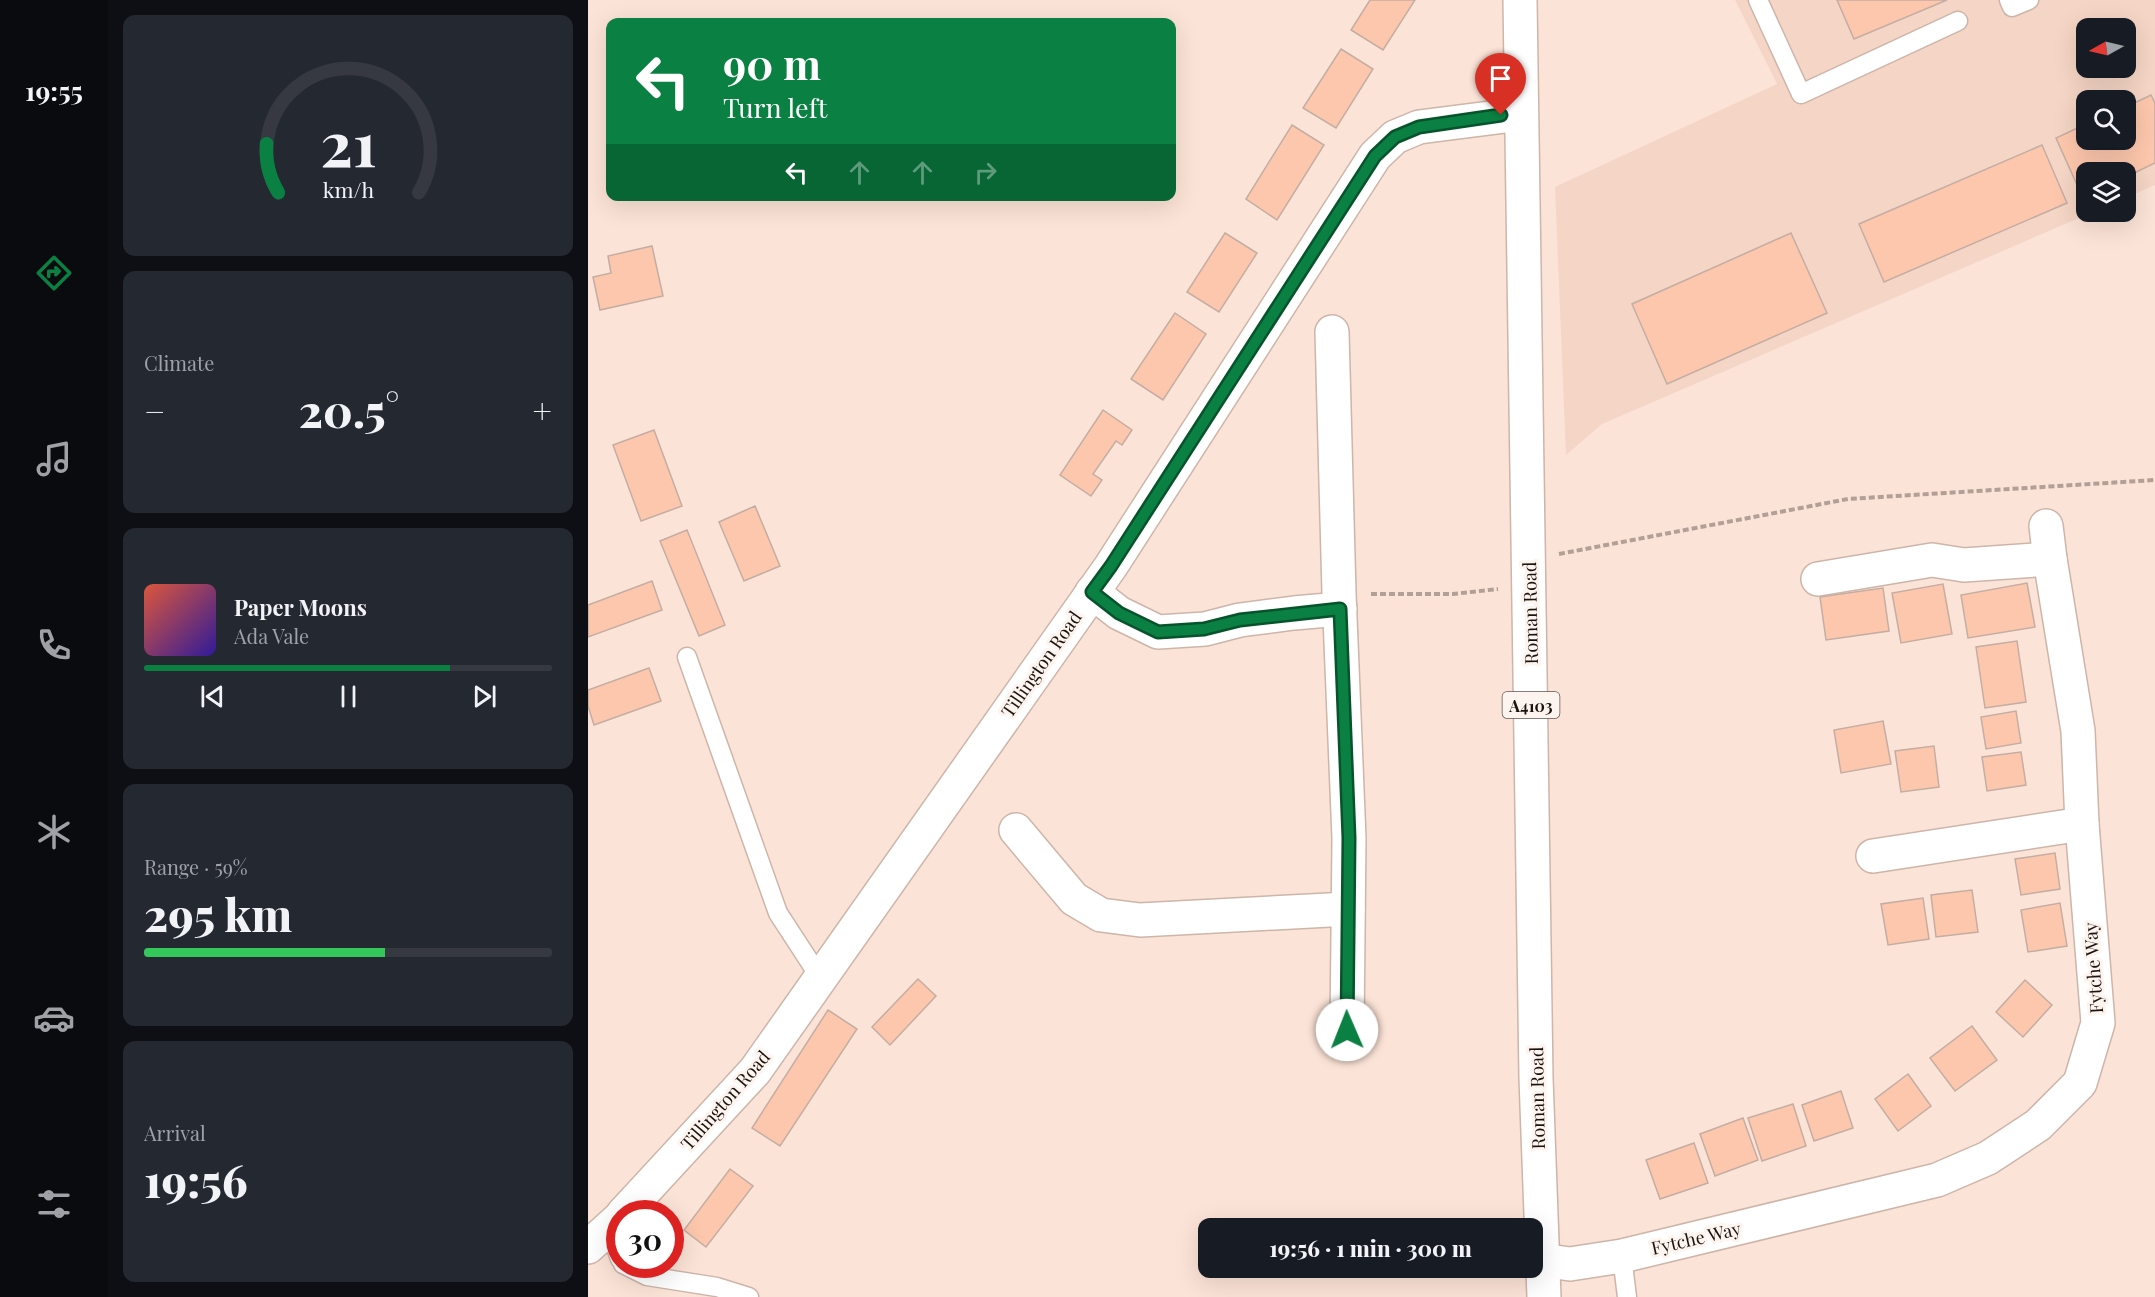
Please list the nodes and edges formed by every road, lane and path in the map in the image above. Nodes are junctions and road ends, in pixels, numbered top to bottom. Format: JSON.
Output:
{"nodes":[{"id":1,"x":1520,"y":0,"type":"edge"},
{"id":2,"x":1758,"y":0,"type":"edge"},
{"id":3,"x":2009,"y":0,"type":"edge"},
{"id":4,"x":2029,"y":0,"type":"edge"},
{"id":5,"x":1958,"y":21,"type":"dead end"},
{"id":6,"x":1521,"y":114,"type":"junction"},
{"id":7,"x":1332,"y":332,"type":"dead end"},
{"id":8,"x":2155,"y":480,"type":"edge"},
{"id":9,"x":2046,"y":525,"type":"dead end"},
{"id":10,"x":1550,"y":556,"type":"dead end"},
{"id":11,"x":2050,"y":558,"type":"junction"},
{"id":12,"x":1818,"y":579,"type":"dead end"},
{"id":13,"x":1498,"y":581,"type":"dead end"},
{"id":14,"x":1092,"y":592,"type":"junction"},
{"id":15,"x":1339,"y":601,"type":"junction"},
{"id":16,"x":687,"y":657,"type":"dead end"},
{"id":17,"x":2082,"y":824,"type":"junction"},
{"id":18,"x":1016,"y":830,"type":"dead end"},
{"id":19,"x":1873,"y":856,"type":"dead end"},
{"id":20,"x":1348,"y":909,"type":"junction"},
{"id":21,"x":819,"y":976,"type":"junction"},
{"id":22,"x":1347,"y":1030,"type":"dead end"},
{"id":23,"x":641,"y":1200,"type":"edge"},
{"id":24,"x":1540,"y":1218,"type":"edge"},
{"id":25,"x":1622,"y":1256,"type":"junction"},
{"id":26,"x":1543,"y":1260,"type":"edge"},
{"id":27,"x":660,"y":1278,"type":"edge"},
{"id":28,"x":1542,"y":1278,"type":"edge"},
{"id":29,"x":749,"y":1297,"type":"edge"},
{"id":30,"x":1544,"y":1297,"type":"edge"},
{"id":31,"x":1627,"y":1297,"type":"edge"}],
"edges":[{"from":1,"to":6,"type":"street","name":"Roman Road","number":"A4103"},
{"from":2,"to":5,"type":"lane"},
{"from":3,"to":4,"type":"lane"},
{"from":6,"to":14,"type":"street","name":"Tillington Road"},
{"from":6,"to":24,"type":"street","name":"Roman Road","number":"A4103"},
{"from":7,"to":15,"type":"street"},
{"from":8,"to":10,"type":"path"},
{"from":9,"to":11,"type":"street","name":"Fytche Way"},
{"from":11,"to":12,"type":"street"},
{"from":11,"to":17,"type":"street","name":"Fytche Way"},
{"from":13,"to":15,"type":"path"},
{"from":14,"to":15,"type":"street"},
{"from":14,"to":21,"type":"street","name":"Tillington Road"},
{"from":15,"to":20,"type":"street"},
{"from":16,"to":21,"type":"lane"},
{"from":17,"to":19,"type":"street"},
{"from":17,"to":25,"type":"street","name":"Fytche Way"},
{"from":18,"to":20,"type":"street"},
{"from":20,"to":22,"type":"street"},
{"from":21,"to":23,"type":"street","name":"Tillington Road"},
{"from":25,"to":26,"type":"street","name":"Fytche Way"},
{"from":25,"to":31,"type":"lane"},
{"from":27,"to":29,"type":"lane"},
{"from":28,"to":30,"type":"street","name":"Roman Road","number":"A4103"}]}
